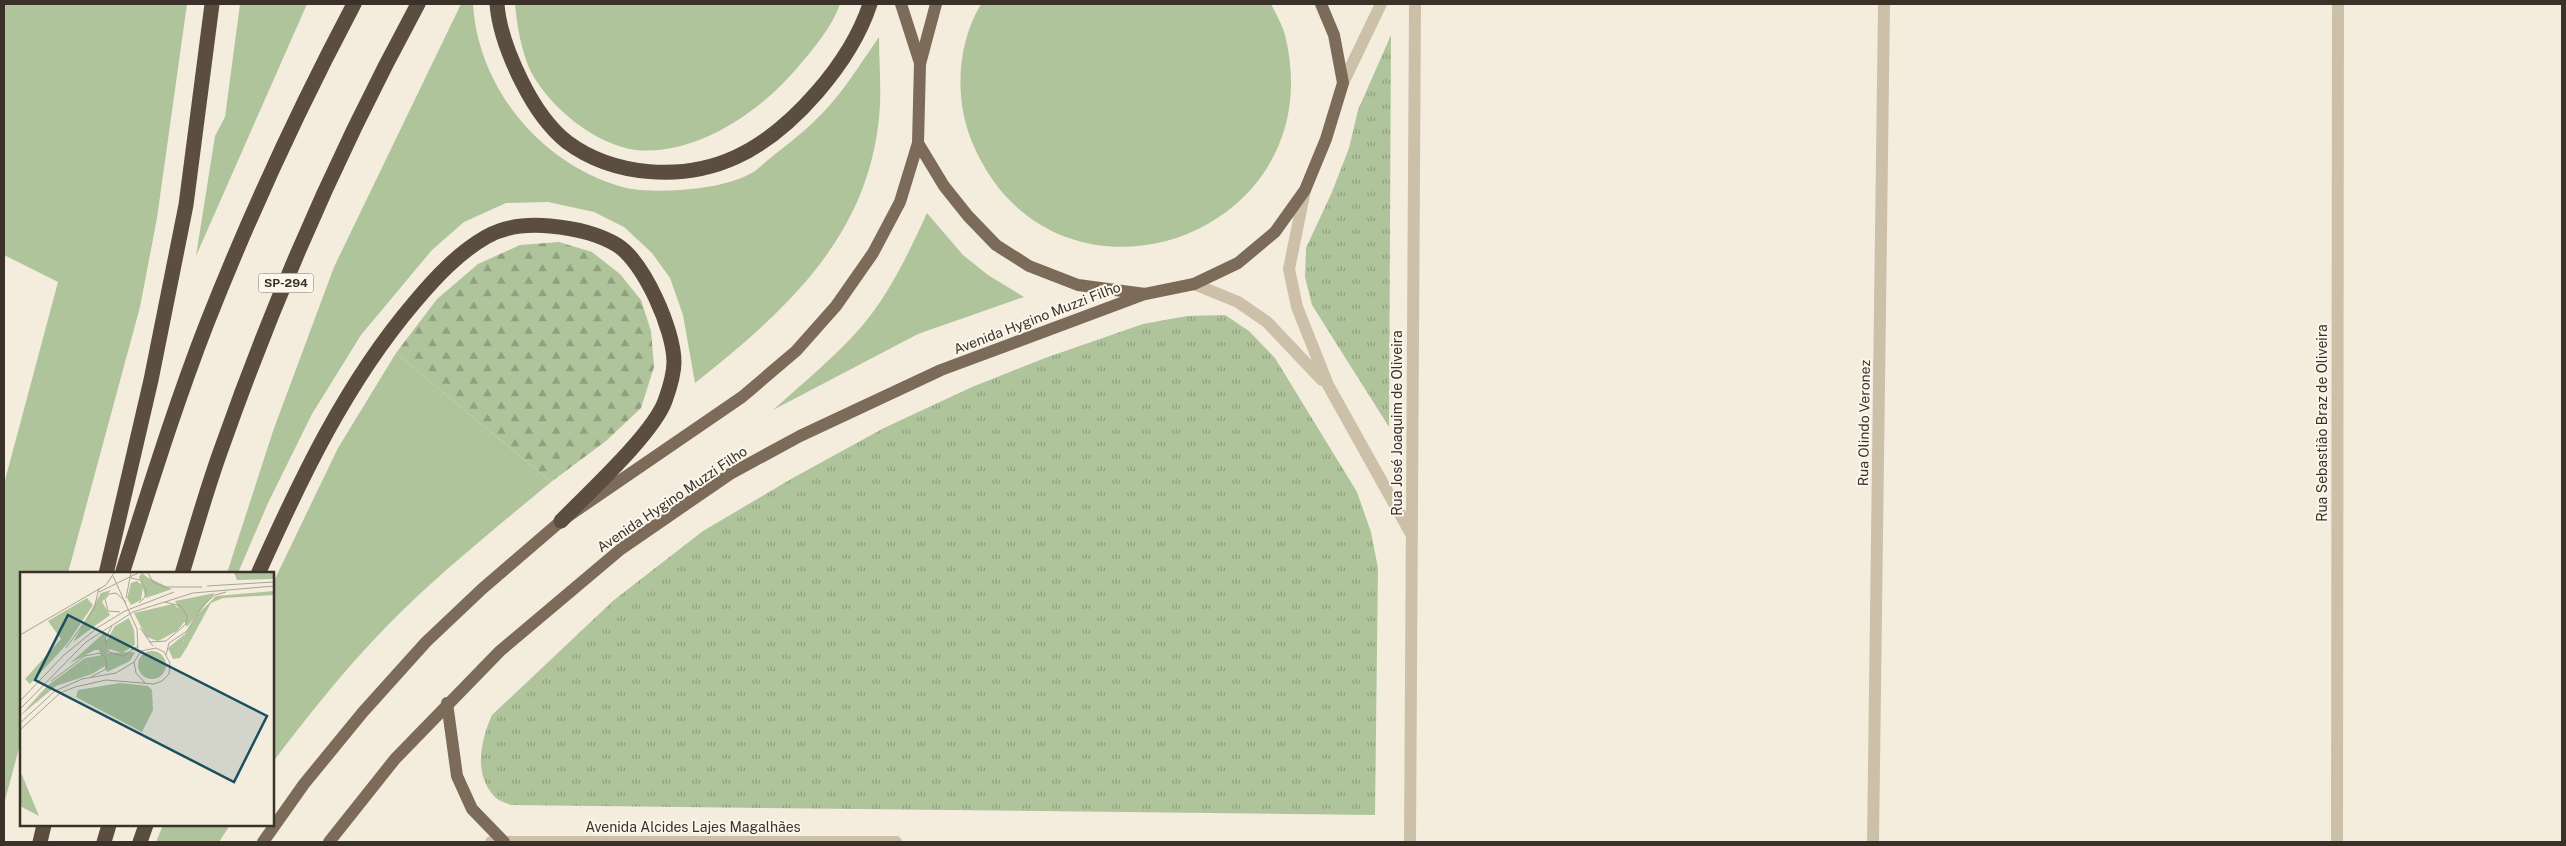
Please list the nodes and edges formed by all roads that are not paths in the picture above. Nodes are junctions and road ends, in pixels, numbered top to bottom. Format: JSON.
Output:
{"nodes":[{"id":1,"x":212,"y":4,"type":"edge"},
{"id":2,"x":354,"y":4,"type":"edge"},
{"id":3,"x":418,"y":4,"type":"edge"},
{"id":4,"x":497,"y":4,"type":"edge"},
{"id":5,"x":870,"y":4,"type":"edge"},
{"id":6,"x":901,"y":4,"type":"edge"},
{"id":7,"x":936,"y":4,"type":"edge"},
{"id":8,"x":1321,"y":4,"type":"edge"},
{"id":9,"x":1381,"y":4,"type":"edge"},
{"id":10,"x":1415,"y":4,"type":"edge"},
{"id":11,"x":1884,"y":4,"type":"edge"},
{"id":12,"x":2338,"y":4,"type":"edge"},
{"id":13,"x":920,"y":64,"type":"junction"},
{"id":14,"x":1343,"y":83,"type":"junction"},
{"id":15,"x":918,"y":143,"type":"junction"},
{"id":16,"x":1305,"y":190,"type":"junction"},
{"id":17,"x":1194,"y":284,"type":"junction"},
{"id":18,"x":1145,"y":294,"type":"junction"},
{"id":19,"x":1328,"y":385,"type":"junction"},
{"id":20,"x":562,"y":521,"type":"junction"},
{"id":21,"x":1411,"y":534,"type":"junction"},
{"id":22,"x":106,"y":572,"type":"edge"},
{"id":23,"x":123,"y":572,"type":"edge"},
{"id":24,"x":183,"y":572,"type":"edge"},
{"id":25,"x":259,"y":572,"type":"edge"},
{"id":26,"x":448,"y":702,"type":"junction"},
{"id":27,"x":44,"y":826,"type":"edge"},
{"id":28,"x":109,"y":826,"type":"edge"},
{"id":29,"x":146,"y":826,"type":"edge"},
{"id":30,"x":40,"y":842,"type":"edge"},
{"id":31,"x":104,"y":842,"type":"edge"},
{"id":32,"x":140,"y":842,"type":"edge"},
{"id":33,"x":263,"y":842,"type":"edge"},
{"id":34,"x":329,"y":842,"type":"edge"},
{"id":35,"x":491,"y":842,"type":"edge"},
{"id":36,"x":504,"y":842,"type":"edge"},
{"id":37,"x":896,"y":842,"type":"edge"},
{"id":38,"x":1410,"y":842,"type":"edge"},
{"id":39,"x":1873,"y":842,"type":"edge"},
{"id":40,"x":2337,"y":842,"type":"edge"}],
"edges":[{"from":1,"to":22,"type":"highway"},
{"from":2,"to":23,"type":"highway"},
{"from":3,"to":24,"type":"highway","number":"SP-294"},
{"from":4,"to":5,"type":"highway"},
{"from":6,"to":13,"type":"main road"},
{"from":7,"to":13,"type":"main road"},
{"from":8,"to":14,"type":"main road"},
{"from":9,"to":14,"type":"street"},
{"from":10,"to":21,"type":"street","name":"Rua José Joaquim de Oliveira"},
{"from":11,"to":39,"type":"street","name":"Rua Olindo Veronez"},
{"from":12,"to":40,"type":"street","name":"Rua Sebastião Braz de Oliveira"},
{"from":13,"to":15,"type":"main road"},
{"from":14,"to":16,"type":"main road"},
{"from":15,"to":18,"type":"main road"},
{"from":15,"to":20,"type":"main road"},
{"from":16,"to":17,"type":"main road"},
{"from":16,"to":19,"type":"street"},
{"from":17,"to":18,"type":"main road"},
{"from":17,"to":19,"type":"street"},
{"from":18,"to":26,"type":"main road","name":"Avenida Hygino Muzzi Filho"},
{"from":19,"to":21,"type":"street"},
{"from":20,"to":25,"type":"highway"},
{"from":20,"to":33,"type":"main road"},
{"from":21,"to":38,"type":"street","name":"Rua José Joaquim de Oliveira"},
{"from":26,"to":34,"type":"main road","name":"Avenida Hygino Muzzi Filho"},
{"from":26,"to":36,"type":"main road"},
{"from":27,"to":30,"type":"highway"},
{"from":28,"to":31,"type":"highway"},
{"from":29,"to":32,"type":"highway"},
{"from":35,"to":36,"type":"street","name":"Avenida Alcides Lajes Magalhães"},
{"from":36,"to":37,"type":"street","name":"Avenida Alcides Lajes Magalhães"}]}
